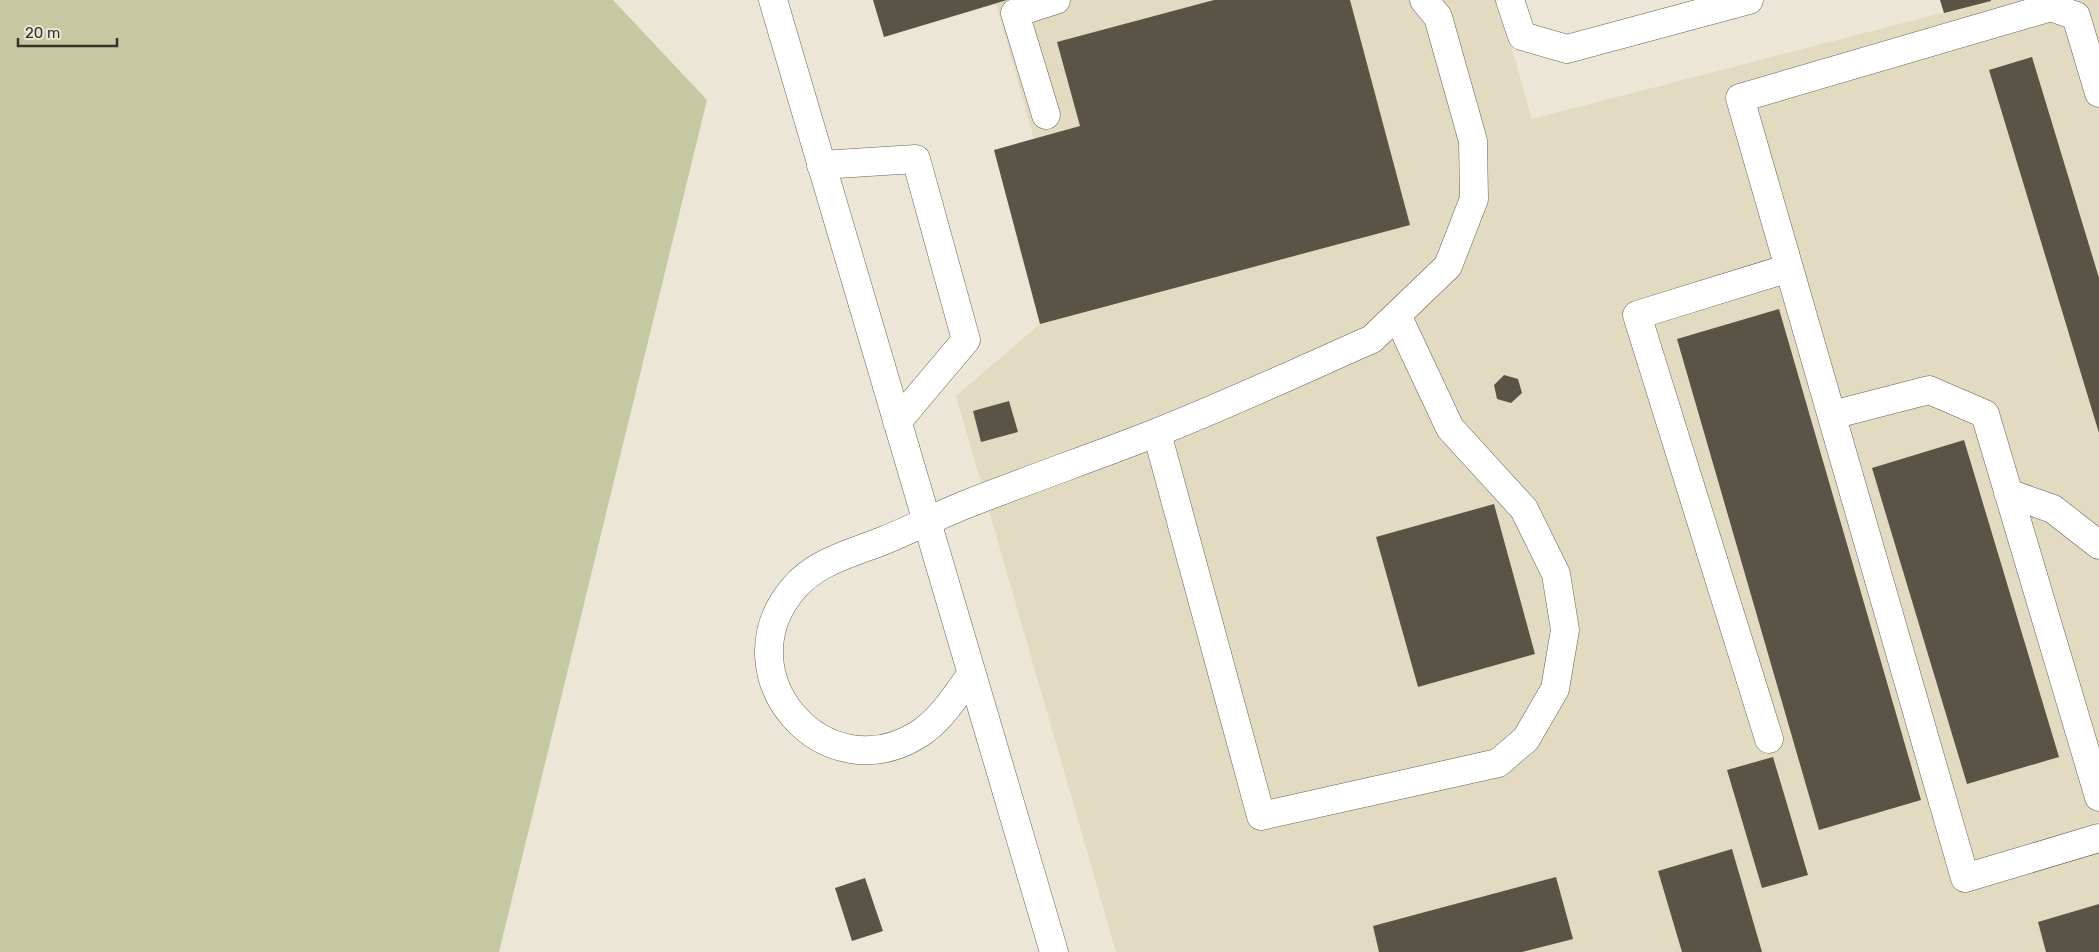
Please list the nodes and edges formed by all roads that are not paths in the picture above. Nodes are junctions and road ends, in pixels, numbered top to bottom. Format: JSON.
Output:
{"nodes":[{"id":1,"x":773,"y":0,"type":"edge"},
{"id":2,"x":1056,"y":0,"type":"edge"},
{"id":3,"x":1424,"y":0,"type":"edge"},
{"id":4,"x":1510,"y":0,"type":"edge"},
{"id":5,"x":1749,"y":0,"type":"edge"},
{"id":6,"x":2050,"y":3,"type":"edge"},
{"id":7,"x":2088,"y":14,"type":"edge"},
{"id":8,"x":2099,"y":93,"type":"edge"},
{"id":9,"x":1046,"y":115,"type":"dead end"},
{"id":10,"x":821,"y":164,"type":"junction"},
{"id":11,"x":1789,"y":268,"type":"junction"},
{"id":12,"x":1397,"y":315,"type":"junction"},
{"id":13,"x":1832,"y":415,"type":"junction"},
{"id":14,"x":897,"y":422,"type":"junction"},
{"id":15,"x":1157,"y":433,"type":"junction"},
{"id":16,"x":2008,"y":493,"type":"junction"},
{"id":17,"x":927,"y":521,"type":"junction"},
{"id":18,"x":2099,"y":545,"type":"edge"},
{"id":19,"x":971,"y":675,"type":"junction"},
{"id":20,"x":1769,"y":738,"type":"dead end"},
{"id":21,"x":2099,"y":797,"type":"edge"},
{"id":22,"x":2099,"y":838,"type":"edge"},
{"id":23,"x":1054,"y":952,"type":"edge"}],
"edges":[{"from":1,"to":10,"type":"street"},
{"from":2,"to":9,"type":"street"},
{"from":3,"to":12,"type":"street"},
{"from":4,"to":5,"type":"street"},
{"from":6,"to":7,"type":"street"},
{"from":6,"to":11,"type":"street"},
{"from":7,"to":8,"type":"street"},
{"from":10,"to":14,"type":"street"},
{"from":10,"to":14,"type":"street"},
{"from":11,"to":13,"type":"street"},
{"from":11,"to":20,"type":"street"},
{"from":12,"to":15,"type":"street"},
{"from":12,"to":15,"type":"street"},
{"from":13,"to":16,"type":"street"},
{"from":13,"to":22,"type":"street"},
{"from":14,"to":17,"type":"street"},
{"from":15,"to":17,"type":"street"},
{"from":16,"to":18,"type":"street"},
{"from":16,"to":21,"type":"street"},
{"from":17,"to":19,"type":"street"},
{"from":17,"to":19,"type":"street"},
{"from":19,"to":23,"type":"street"}]}
